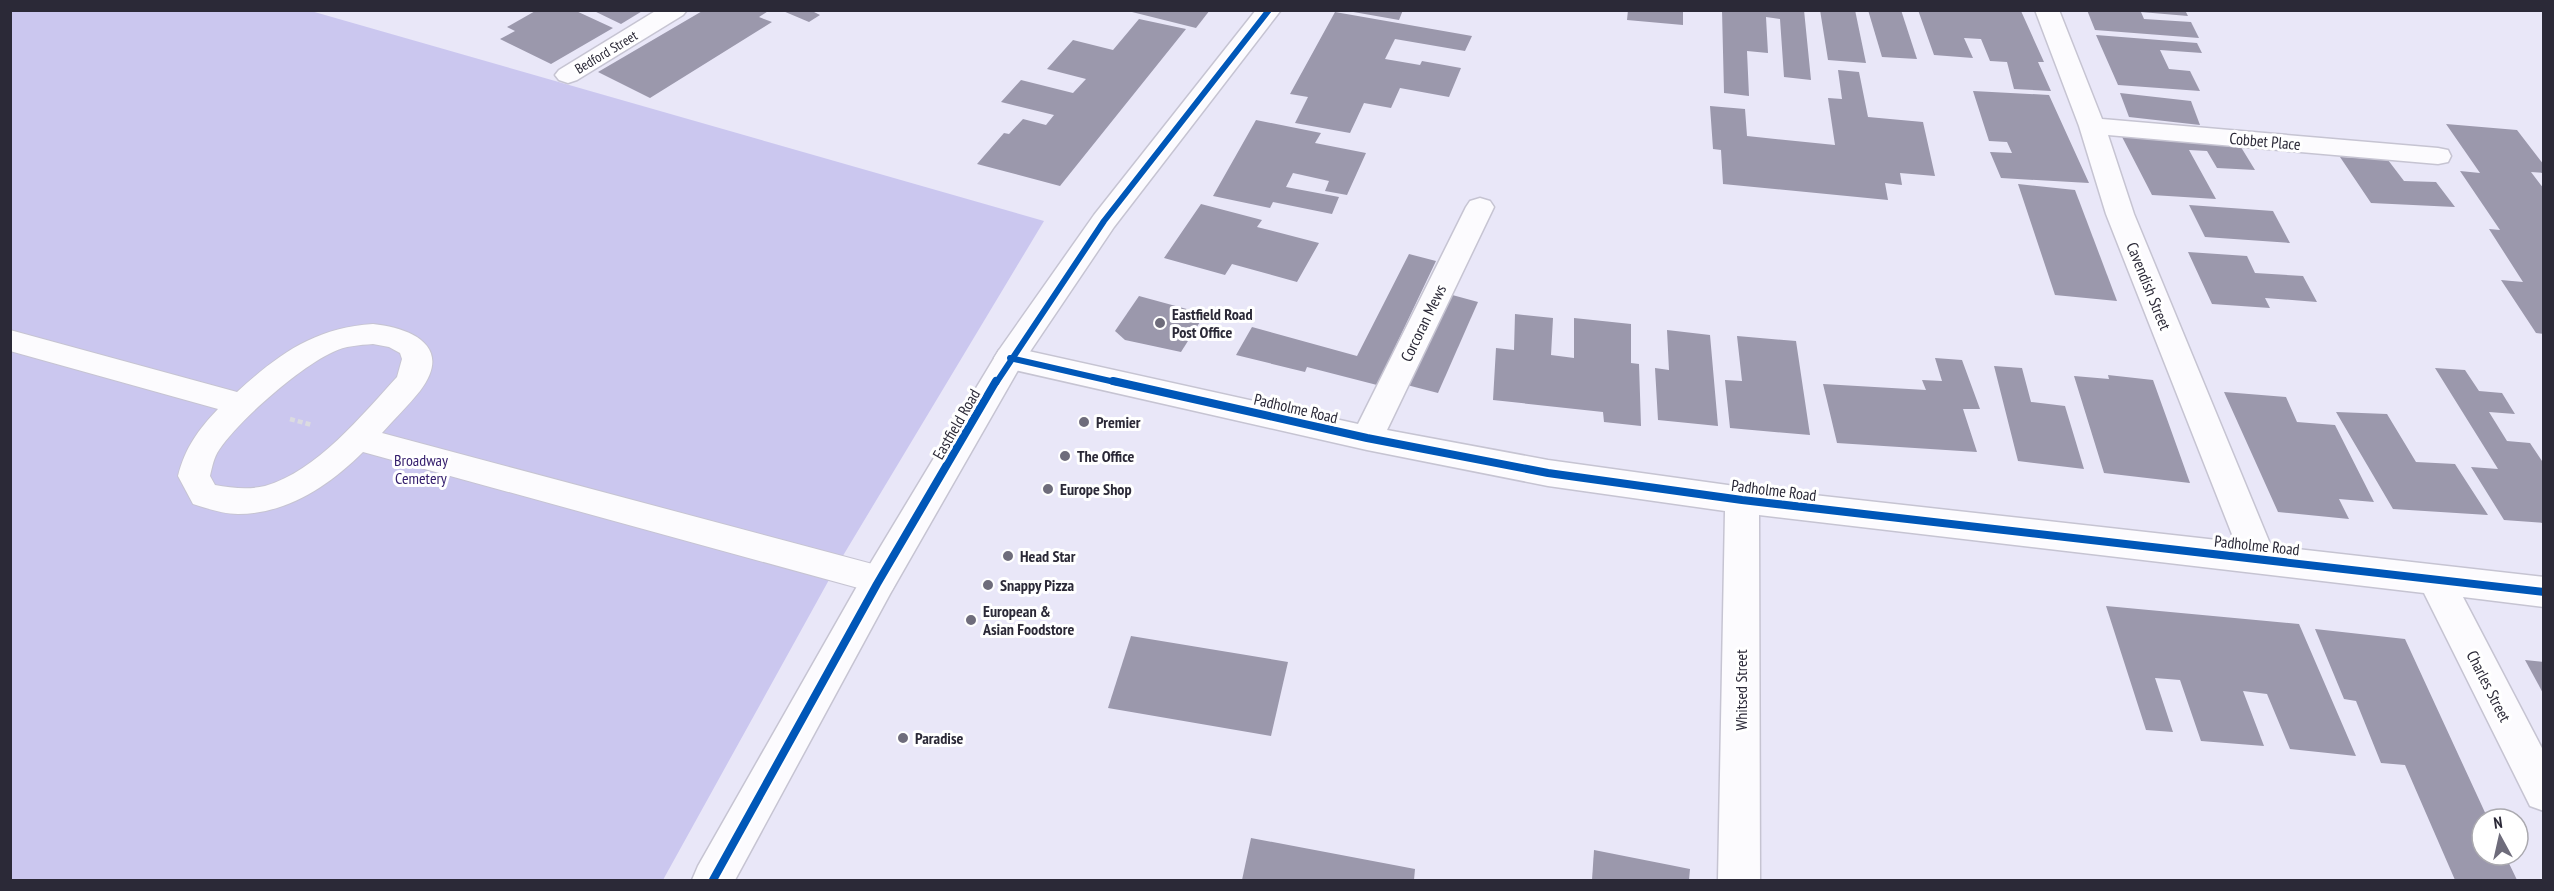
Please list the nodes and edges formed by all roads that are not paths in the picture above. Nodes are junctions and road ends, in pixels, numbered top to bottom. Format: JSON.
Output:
{"nodes":[{"id":1,"x":675,"y":10,"type":"edge"},
{"id":2,"x":1269,"y":10,"type":"edge"},
{"id":3,"x":2047,"y":10,"type":"edge"},
{"id":4,"x":568,"y":75,"type":"dead end"},
{"id":5,"x":2092,"y":126,"type":"junction"},
{"id":6,"x":2438,"y":156,"type":"dead end"},
{"id":7,"x":1480,"y":207,"type":"dead end"},
{"id":8,"x":10,"y":340,"type":"edge"},
{"id":9,"x":1010,"y":358,"type":"junction"},
{"id":10,"x":243,"y":405,"type":"junction"},
{"id":11,"x":357,"y":438,"type":"junction"},
{"id":12,"x":1367,"y":438,"type":"junction"},
{"id":13,"x":1742,"y":500,"type":"junction"},
{"id":14,"x":2259,"y":559,"type":"junction"},
{"id":15,"x":2435,"y":579,"type":"junction"},
{"id":16,"x":880,"y":580,"type":"junction"},
{"id":17,"x":2544,"y":592,"type":"edge"},
{"id":18,"x":2544,"y":793,"type":"edge"},
{"id":19,"x":713,"y":880,"type":"edge"},
{"id":20,"x":1739,"y":880,"type":"edge"}],
"edges":[{"from":1,"to":4,"type":"street","name":"Bedford Street"},
{"from":2,"to":9,"type":"street","name":"Eastfield Road"},
{"from":3,"to":5,"type":"street","name":"Cavendish Street"},
{"from":5,"to":6,"type":"street","name":"Cobbet Place"},
{"from":5,"to":14,"type":"street","name":"Cavendish Street"},
{"from":7,"to":12,"type":"street","name":"Corcoran Mews"},
{"from":8,"to":10,"type":"lane"},
{"from":9,"to":12,"type":"street","name":"Padholme Road"},
{"from":9,"to":16,"type":"street","name":"Eastfield Road"},
{"from":10,"to":11,"type":"lane"},
{"from":10,"to":11,"type":"lane"},
{"from":11,"to":16,"type":"lane"},
{"from":12,"to":13,"type":"street","name":"Padholme Road"},
{"from":13,"to":14,"type":"street","name":"Padholme Road"},
{"from":13,"to":20,"type":"street","name":"Whitsed Street"},
{"from":14,"to":15,"type":"street","name":"Padholme Road"},
{"from":15,"to":17,"type":"street","name":"Padholme Road"},
{"from":15,"to":18,"type":"street","name":"Charles Street"},
{"from":16,"to":19,"type":"street","name":"Eastfield Road"}]}
